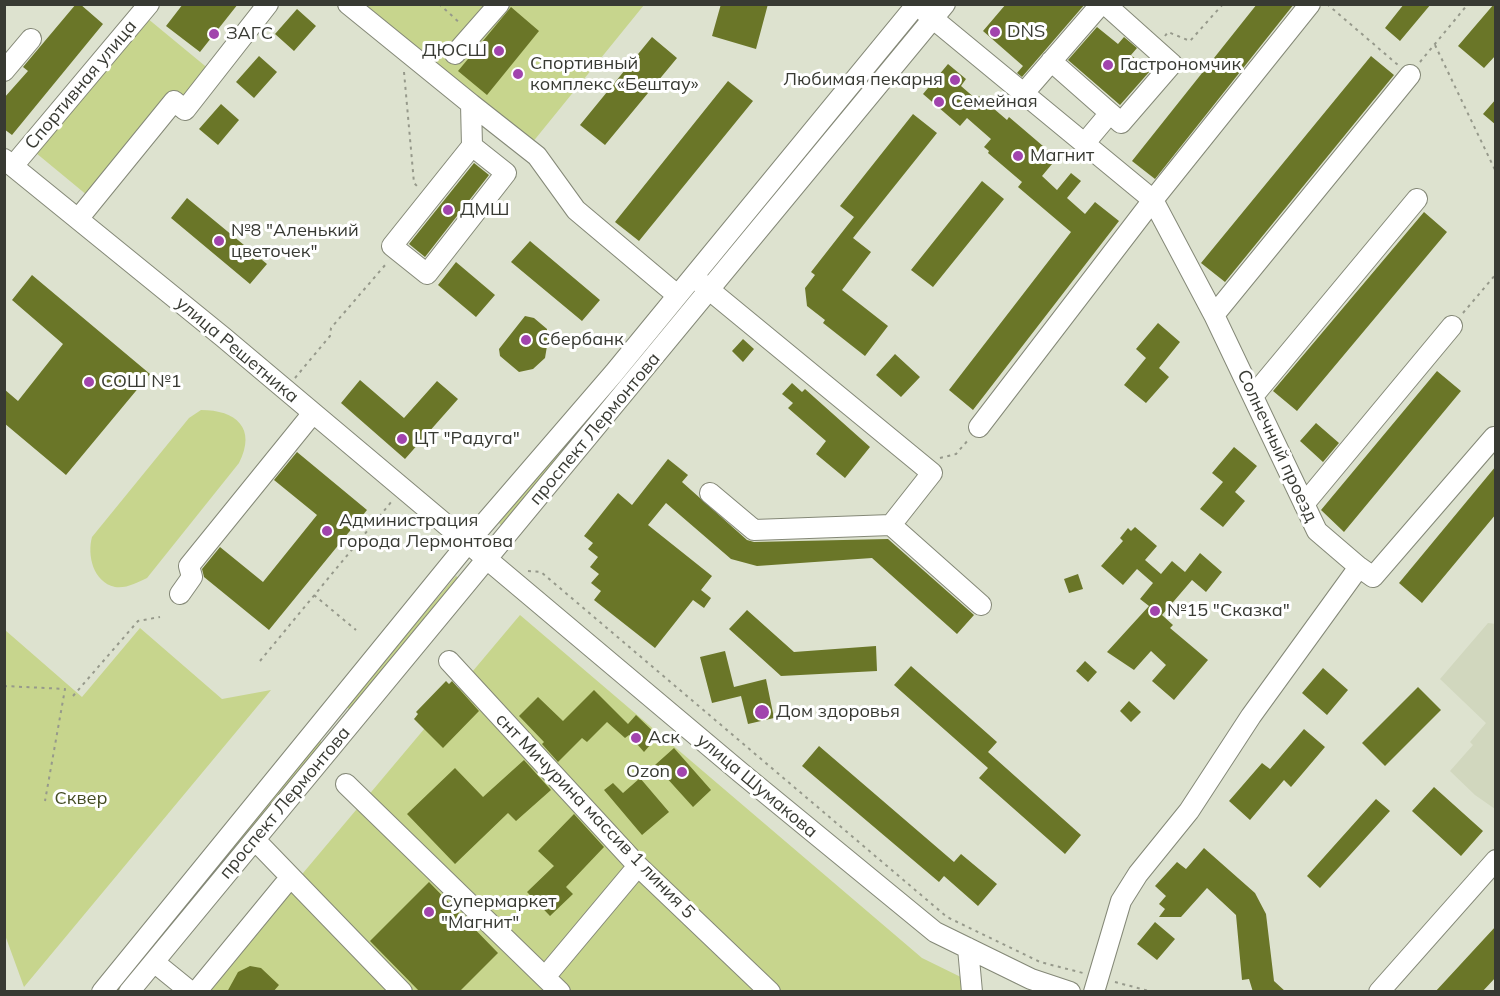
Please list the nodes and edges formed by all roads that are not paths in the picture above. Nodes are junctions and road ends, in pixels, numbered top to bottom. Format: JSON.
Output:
{"nodes":[{"id":1,"x":149,"y":4,"type":"edge"},
{"id":2,"x":268,"y":4,"type":"edge"},
{"id":3,"x":348,"y":4,"type":"edge"},
{"id":4,"x":499,"y":4,"type":"edge"},
{"id":5,"x":1101,"y":4,"type":"edge"},
{"id":6,"x":1105,"y":4,"type":"edge"},
{"id":7,"x":1310,"y":4,"type":"edge"},
{"id":8,"x":917,"y":5,"type":"edge"},
{"id":9,"x":939,"y":12,"type":"edge"},
{"id":10,"x":31,"y":39,"type":"dead end"},
{"id":11,"x":455,"y":54,"type":"dead end"},
{"id":12,"x":1051,"y":61,"type":"junction"},
{"id":13,"x":4,"y":70,"type":"edge"},
{"id":14,"x":1410,"y":75,"type":"road end"},
{"id":15,"x":1023,"y":94,"type":"junction"},
{"id":16,"x":471,"y":104,"type":"junction"},
{"id":17,"x":1110,"y":113,"type":"junction"},
{"id":18,"x":1084,"y":144,"type":"junction"},
{"id":19,"x":472,"y":146,"type":"junction"},
{"id":20,"x":9,"y":162,"type":"edge"},
{"id":21,"x":1417,"y":199,"type":"dead end"},
{"id":22,"x":1153,"y":201,"type":"junction"},
{"id":23,"x":78,"y":219,"type":"junction"},
{"id":24,"x":693,"y":275,"type":"junction"},
{"id":25,"x":709,"y":291,"type":"junction"},
{"id":26,"x":677,"y":295,"type":"junction"},
{"id":27,"x":1214,"y":315,"type":"junction"},
{"id":28,"x":1452,"y":326,"type":"road end"},
{"id":29,"x":1253,"y":396,"type":"junction"},
{"id":30,"x":313,"y":413,"type":"junction"},
{"id":31,"x":979,"y":427,"type":"road end"},
{"id":32,"x":1494,"y":437,"type":"dead end"},
{"id":33,"x":710,"y":493,"type":"dead end"},
{"id":34,"x":1304,"y":504,"type":"junction"},
{"id":35,"x":891,"y":525,"type":"junction"},
{"id":36,"x":468,"y":543,"type":"junction"},
{"id":37,"x":488,"y":558,"type":"junction"},
{"id":38,"x":1359,"y":567,"type":"junction"},
{"id":39,"x":180,"y":594,"type":"dead end"},
{"id":40,"x":981,"y":605,"type":"dead end"},
{"id":41,"x":449,"y":661,"type":"dead end"},
{"id":42,"x":346,"y":784,"type":"dead end"},
{"id":43,"x":255,"y":840,"type":"junction"},
{"id":44,"x":1496,"y":860,"type":"edge"},
{"id":45,"x":638,"y":866,"type":"junction"},
{"id":46,"x":968,"y":948,"type":"junction"},
{"id":47,"x":154,"y":962,"type":"junction"},
{"id":48,"x":544,"y":977,"type":"junction"},
{"id":49,"x":1096,"y":984,"type":"edge"},
{"id":50,"x":102,"y":992,"type":"edge"},
{"id":51,"x":129,"y":992,"type":"edge"},
{"id":52,"x":190,"y":992,"type":"edge"},
{"id":53,"x":196,"y":992,"type":"edge"},
{"id":54,"x":384,"y":992,"type":"edge"},
{"id":55,"x":402,"y":992,"type":"edge"},
{"id":56,"x":560,"y":992,"type":"edge"},
{"id":57,"x":770,"y":992,"type":"edge"},
{"id":58,"x":972,"y":992,"type":"edge"},
{"id":59,"x":1070,"y":992,"type":"edge"},
{"id":60,"x":1378,"y":992,"type":"edge"}],
"edges":[{"from":1,"to":20,"type":"street","name":"Спортивная улица"},
{"from":2,"to":23,"type":"street"},
{"from":3,"to":16,"type":"street"},
{"from":4,"to":11,"type":"street"},
{"from":5,"to":12,"type":"street"},
{"from":6,"to":17,"type":"street"},
{"from":7,"to":22,"type":"street"},
{"from":8,"to":9,"type":"street","name":"Солнечный проезд"},
{"from":8,"to":24,"type":"street","name":"проспект Лермонтова"},
{"from":9,"to":15,"type":"street","name":"Солнечный проезд"},
{"from":9,"to":25,"type":"street","name":"проспект Лермонтова"},
{"from":10,"to":13,"type":"street"},
{"from":12,"to":15,"type":"street"},
{"from":12,"to":17,"type":"street"},
{"from":14,"to":27,"type":"street"},
{"from":15,"to":18,"type":"street","name":"Солнечный проезд"},
{"from":16,"to":19,"type":"street"},
{"from":16,"to":26,"type":"street"},
{"from":17,"to":18,"type":"street"},
{"from":18,"to":22,"type":"street","name":"Солнечный проезд"},
{"from":19,"to":19,"type":"street"},
{"from":20,"to":23,"type":"street","name":"улица Решетника"},
{"from":21,"to":29,"type":"street"},
{"from":22,"to":27,"type":"street","name":"Солнечный проезд"},
{"from":22,"to":31,"type":"street"},
{"from":23,"to":30,"type":"street","name":"улица Решетника"},
{"from":24,"to":25,"type":"street"},
{"from":24,"to":26,"type":"street","name":"проспект Лермонтова"},
{"from":25,"to":35,"type":"street"},
{"from":25,"to":37,"type":"street","name":"проспект Лермонтова"},
{"from":26,"to":36,"type":"street","name":"проспект Лермонтова"},
{"from":27,"to":29,"type":"street","name":"Солнечный проезд"},
{"from":28,"to":34,"type":"street"},
{"from":29,"to":34,"type":"street","name":"Солнечный проезд"},
{"from":30,"to":36,"type":"street","name":"улица Решетника"},
{"from":30,"to":39,"type":"street"},
{"from":32,"to":38,"type":"street"},
{"from":33,"to":35,"type":"street"},
{"from":34,"to":38,"type":"street","name":"Солнечный проезд"},
{"from":35,"to":40,"type":"street"},
{"from":36,"to":37,"type":"street","name":"улица Шумакова"},
{"from":36,"to":50,"type":"street","name":"проспект Лермонтова"},
{"from":37,"to":43,"type":"street","name":"проспект Лермонтова"},
{"from":37,"to":46,"type":"street","name":"улица Шумакова"},
{"from":38,"to":49,"type":"street"},
{"from":41,"to":45,"type":"street","name":"снт Мичурина массив 1 линия 5"},
{"from":42,"to":48,"type":"street"},
{"from":43,"to":47,"type":"street","name":"проспект Лермонтова"},
{"from":43,"to":55,"type":"street"},
{"from":44,"to":60,"type":"street"},
{"from":45,"to":48,"type":"street"},
{"from":45,"to":57,"type":"street","name":"снт Мичурина массив 1 линия 5"},
{"from":46,"to":58,"type":"street"},
{"from":46,"to":59,"type":"street","name":"улица Шумакова"},
{"from":47,"to":51,"type":"street","name":"проспект Лермонтова"},
{"from":47,"to":52,"type":"street"},
{"from":48,"to":56,"type":"street"},
{"from":53,"to":54,"type":"street"}]}
